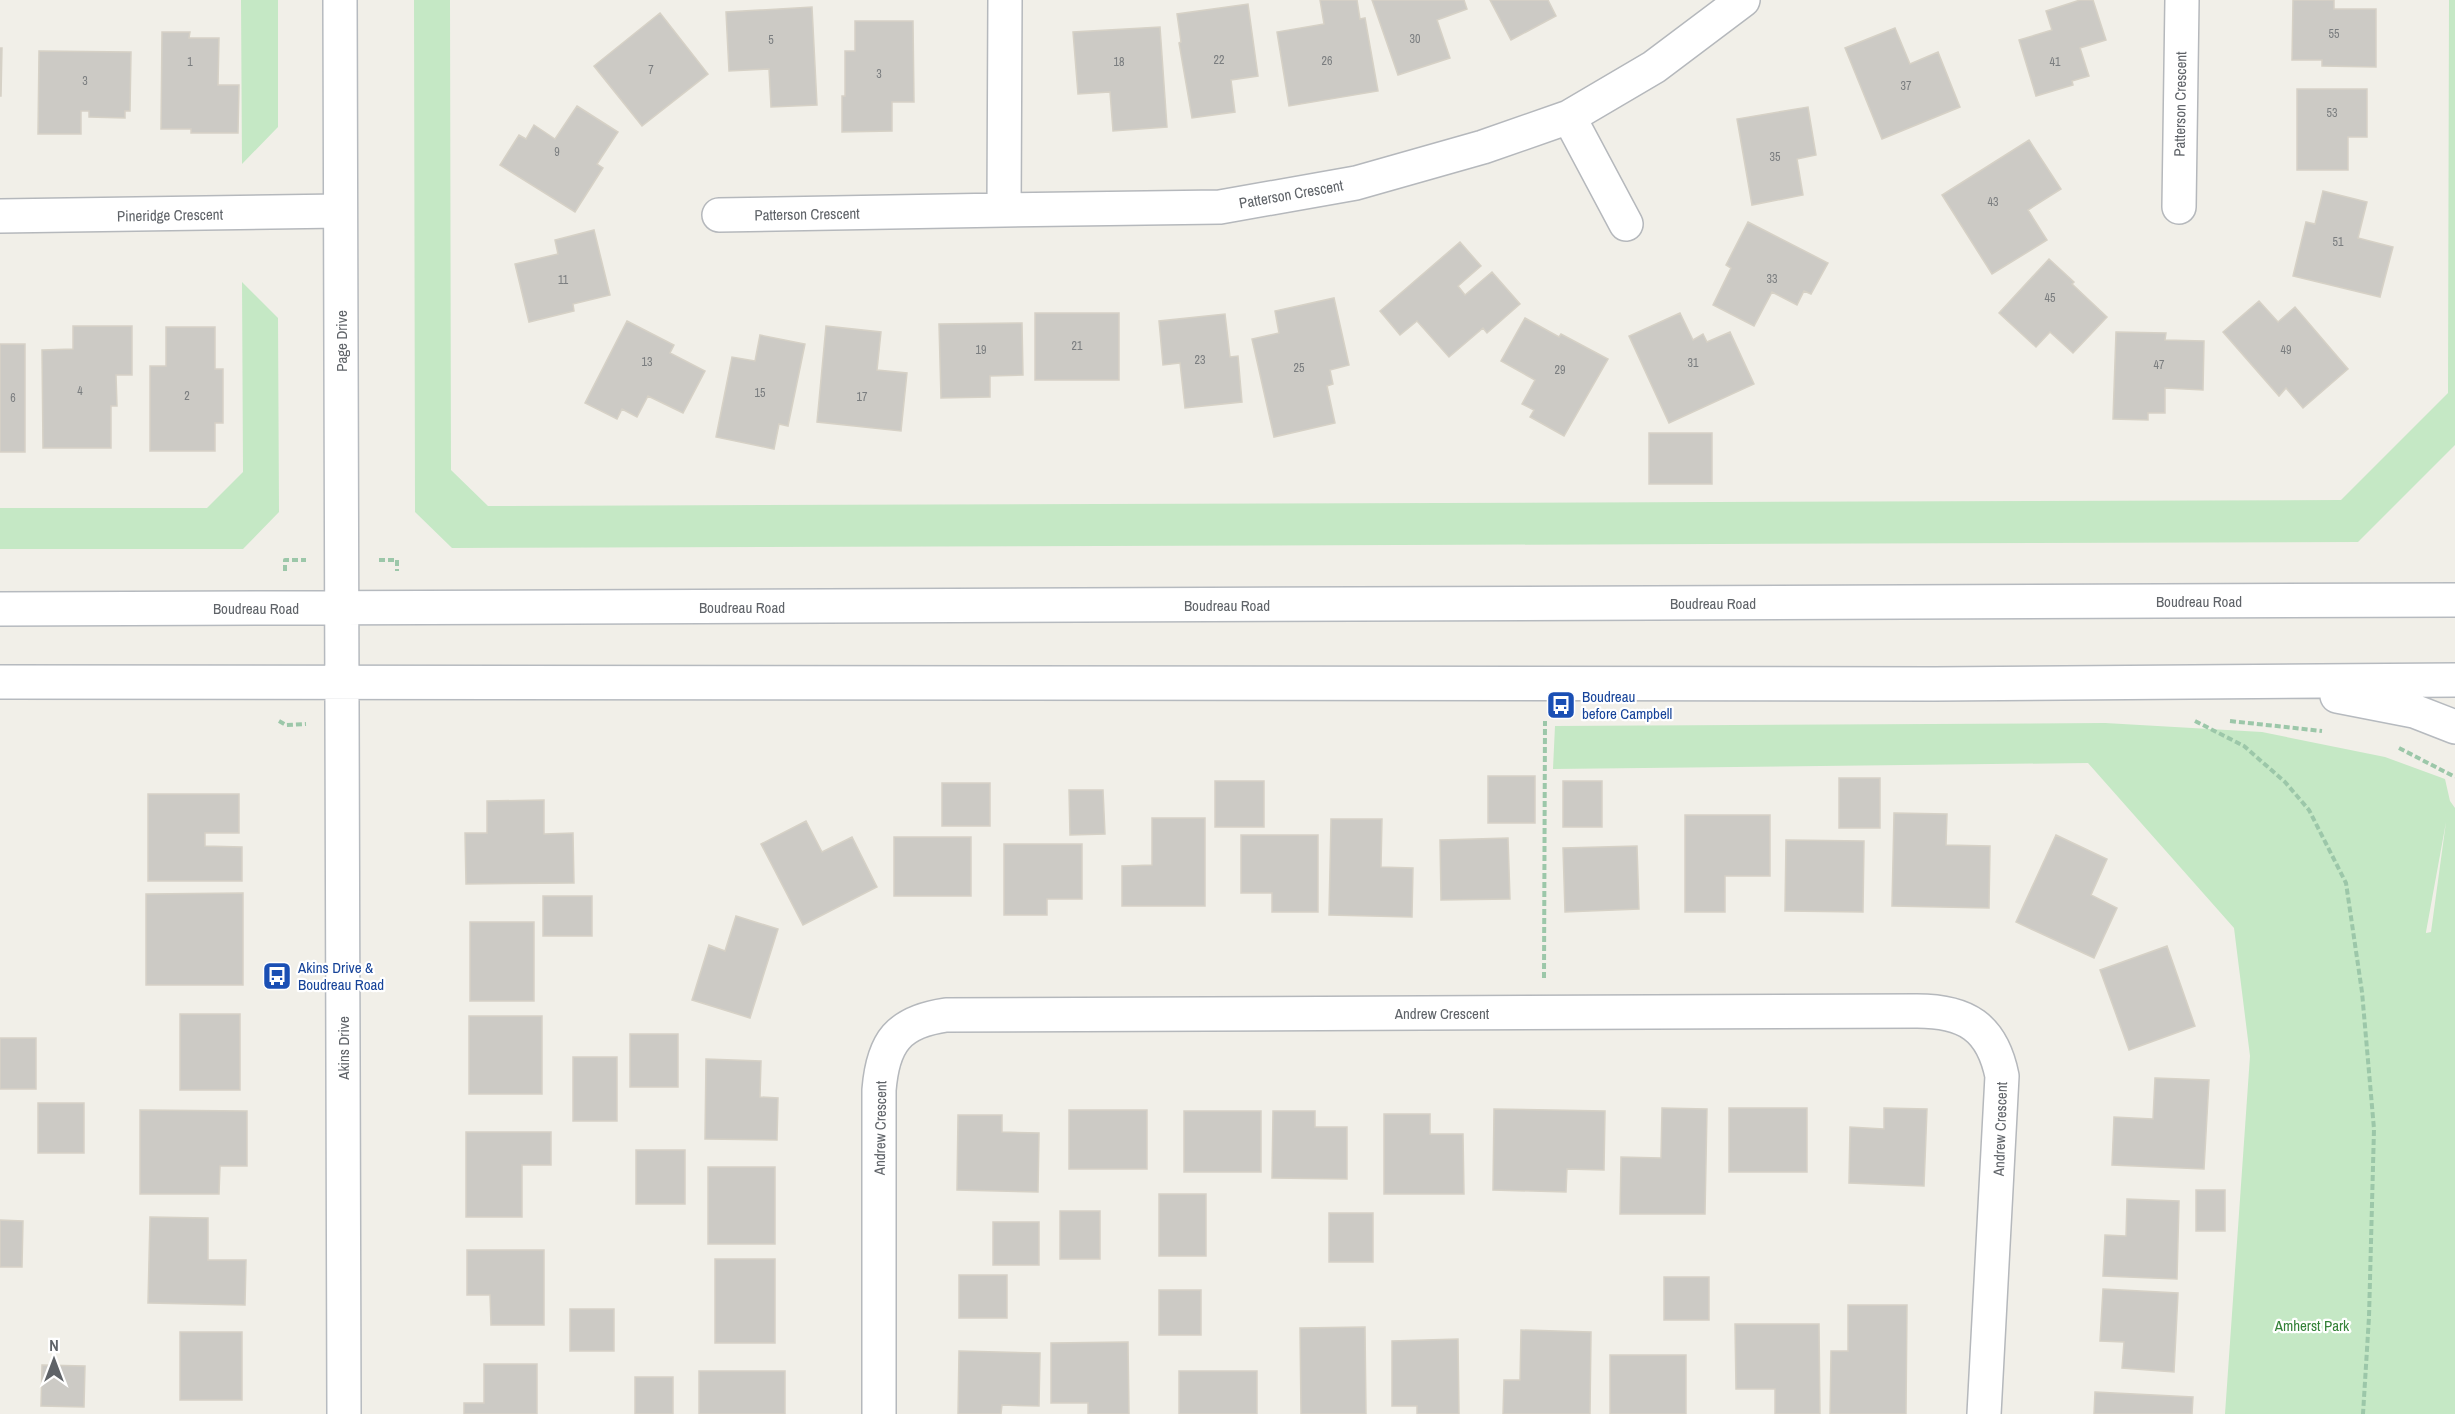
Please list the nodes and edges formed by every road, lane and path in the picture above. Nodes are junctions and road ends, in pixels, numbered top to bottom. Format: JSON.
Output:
{"nodes":[{"id":1,"x":340,"y":0,"type":"edge"},
{"id":2,"x":1005,"y":0,"type":"edge"},
{"id":3,"x":1743,"y":0,"type":"edge"},
{"id":4,"x":2182,"y":0,"type":"edge"},
{"id":5,"x":1569,"y":117,"type":"junction"},
{"id":6,"x":2179,"y":207,"type":"dead end"},
{"id":7,"x":1004,"y":210,"type":"junction"},
{"id":8,"x":340,"y":211,"type":"junction"},
{"id":9,"x":719,"y":215,"type":"dead end"},
{"id":10,"x":0,"y":216,"type":"edge"},
{"id":11,"x":1626,"y":224,"type":"dead end"},
{"id":12,"x":2455,"y":582,"type":"edge"},
{"id":13,"x":2421,"y":600,"type":"junction"},
{"id":14,"x":2455,"y":600,"type":"edge"},
{"id":15,"x":342,"y":608,"type":"junction"},
{"id":16,"x":0,"y":609,"type":"edge"},
{"id":17,"x":2455,"y":680,"type":"edge"},
{"id":18,"x":0,"y":682,"type":"edge"},
{"id":19,"x":342,"y":682,"type":"junction"},
{"id":20,"x":2264,"y":682,"type":"junction"},
{"id":21,"x":1545,"y":717,"type":"dead end"},
{"id":22,"x":2193,"y":719,"type":"dead end"},
{"id":23,"x":2455,"y":727,"type":"edge"},
{"id":24,"x":1545,"y":1013,"type":"junction"},
{"id":25,"x":344,"y":1414,"type":"edge"},
{"id":26,"x":879,"y":1414,"type":"edge"},
{"id":27,"x":1984,"y":1414,"type":"edge"},
{"id":28,"x":2362,"y":1414,"type":"edge"}],
"edges":[{"from":1,"to":8,"type":"street","name":"Page Drive"},
{"from":2,"to":7,"type":"street"},
{"from":3,"to":5,"type":"street","name":"Patterson Crescent"},
{"from":4,"to":6,"type":"street","name":"Patterson Crescent"},
{"from":5,"to":7,"type":"street","name":"Patterson Crescent"},
{"from":5,"to":11,"type":"street"},
{"from":7,"to":9,"type":"street","name":"Patterson Crescent"},
{"from":8,"to":10,"type":"street","name":"Pineridge Crescent"},
{"from":8,"to":15,"type":"street","name":"Page Drive"},
{"from":12,"to":13,"type":"street"},
{"from":13,"to":14,"type":"street","name":"Boudreau Road"},
{"from":13,"to":15,"type":"street","name":"Boudreau Road"},
{"from":15,"to":16,"type":"street","name":"Boudreau Road"},
{"from":15,"to":19,"type":"street","name":"Page Drive"},
{"from":17,"to":20,"type":"street"},
{"from":18,"to":19,"type":"street"},
{"from":19,"to":20,"type":"street"},
{"from":19,"to":25,"type":"street","name":"Akins Drive"},
{"from":20,"to":23,"type":"street"},
{"from":21,"to":24,"type":"path"},
{"from":22,"to":28,"type":"path"},
{"from":24,"to":26,"type":"street","name":"Andrew Crescent"},
{"from":24,"to":27,"type":"street","name":"Andrew Crescent"}]}
